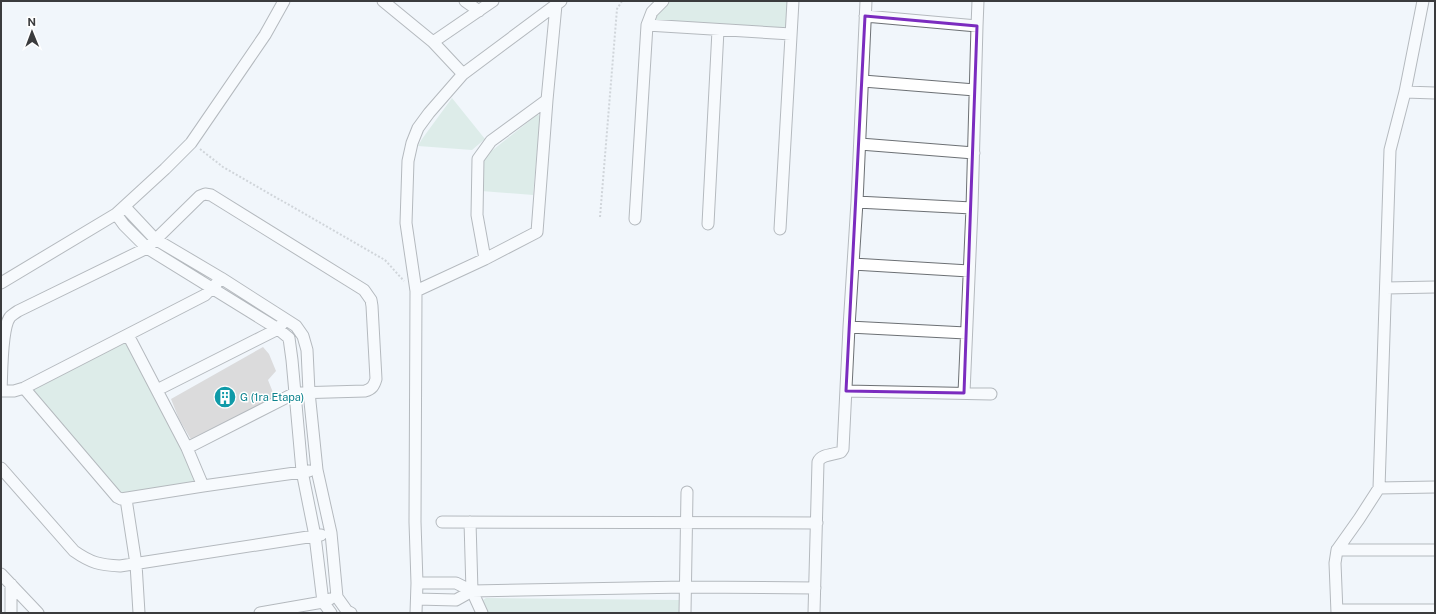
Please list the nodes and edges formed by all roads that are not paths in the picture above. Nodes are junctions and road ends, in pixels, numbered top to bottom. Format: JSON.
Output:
{"nodes":[{"id":1,"x":284,"y":1,"type":"edge"},
{"id":2,"x":383,"y":1,"type":"edge"},
{"id":3,"x":465,"y":1,"type":"edge"},
{"id":4,"x":493,"y":1,"type":"edge"},
{"id":5,"x":663,"y":1,"type":"edge"},
{"id":6,"x":793,"y":1,"type":"edge"},
{"id":7,"x":866,"y":1,"type":"edge"},
{"id":8,"x":978,"y":1,"type":"edge"},
{"id":9,"x":1423,"y":1,"type":"edge"},
{"id":10,"x":559,"y":3,"type":"edge"},
{"id":11,"x":478,"y":11,"type":"junction"},
{"id":12,"x":865,"y":16,"type":"junction"},
{"id":13,"x":647,"y":25,"type":"junction"},
{"id":14,"x":977,"y":26,"type":"junction"},
{"id":15,"x":718,"y":30,"type":"junction"},
{"id":16,"x":791,"y":34,"type":"junction"},
{"id":17,"x":433,"y":42,"type":"junction"},
{"id":18,"x":463,"y":74,"type":"junction"},
{"id":19,"x":863,"y":81,"type":"junction"},
{"id":20,"x":975,"y":90,"type":"junction"},
{"id":21,"x":1405,"y":92,"type":"junction"},
{"id":22,"x":1435,"y":93,"type":"edge"},
{"id":23,"x":547,"y":100,"type":"junction"},
{"id":24,"x":860,"y":144,"type":"junction"},
{"id":25,"x":974,"y":153,"type":"junction"},
{"id":26,"x":857,"y":202,"type":"junction"},
{"id":27,"x":125,"y":207,"type":"junction"},
{"id":28,"x":972,"y":208,"type":"junction"},
{"id":29,"x":116,"y":214,"type":"junction"},
{"id":30,"x":635,"y":219,"type":"dead end"},
{"id":31,"x":708,"y":224,"type":"dead end"},
{"id":32,"x":780,"y":229,"type":"dead end"},
{"id":33,"x":155,"y":239,"type":"junction"},
{"id":34,"x":147,"y":248,"type":"junction"},
{"id":35,"x":485,"y":259,"type":"junction"},
{"id":36,"x":853,"y":264,"type":"junction"},
{"id":37,"x":969,"y":271,"type":"junction"},
{"id":38,"x":221,"y":278,"type":"junction"},
{"id":39,"x":1,"y":283,"type":"edge"},
{"id":40,"x":1435,"y":287,"type":"edge"},
{"id":41,"x":1386,"y":288,"type":"junction"},
{"id":42,"x":212,"y":289,"type":"junction"},
{"id":43,"x":416,"y":291,"type":"junction"},
{"id":44,"x":285,"y":319,"type":"junction"},
{"id":45,"x":849,"y":328,"type":"junction"},
{"id":46,"x":278,"y":329,"type":"junction"},
{"id":47,"x":966,"y":333,"type":"junction"},
{"id":48,"x":128,"y":335,"type":"junction"},
{"id":49,"x":24,"y":388,"type":"junction"},
{"id":50,"x":157,"y":390,"type":"junction"},
{"id":51,"x":1,"y":391,"type":"edge"},
{"id":52,"x":846,"y":391,"type":"junction"},
{"id":53,"x":309,"y":392,"type":"junction"},
{"id":54,"x":295,"y":393,"type":"junction"},
{"id":55,"x":964,"y":393,"type":"junction"},
{"id":56,"x":991,"y":394,"type":"dead end"},
{"id":57,"x":187,"y":448,"type":"junction"},
{"id":58,"x":1,"y":468,"type":"edge"},
{"id":59,"x":317,"y":470,"type":"junction"},
{"id":60,"x":302,"y":471,"type":"junction"},
{"id":61,"x":203,"y":486,"type":"junction"},
{"id":62,"x":1435,"y":487,"type":"edge"},
{"id":63,"x":1378,"y":488,"type":"junction"},
{"id":64,"x":687,"y":492,"type":"dead end"},
{"id":65,"x":126,"y":499,"type":"junction"},
{"id":66,"x":442,"y":522,"type":"dead end"},
{"id":67,"x":470,"y":522,"type":"junction"},
{"id":68,"x":687,"y":523,"type":"junction"},
{"id":69,"x":817,"y":523,"type":"junction"},
{"id":70,"x":331,"y":533,"type":"junction"},
{"id":71,"x":315,"y":536,"type":"junction"},
{"id":72,"x":1337,"y":550,"type":"junction"},
{"id":73,"x":1435,"y":550,"type":"edge"},
{"id":74,"x":136,"y":564,"type":"junction"},
{"id":75,"x":1,"y":574,"type":"edge"},
{"id":76,"x":417,"y":583,"type":"junction"},
{"id":77,"x":11,"y":584,"type":"junction"},
{"id":78,"x":686,"y":587,"type":"junction"},
{"id":79,"x":815,"y":588,"type":"junction"},
{"id":80,"x":472,"y":591,"type":"junction"},
{"id":81,"x":337,"y":597,"type":"junction"},
{"id":82,"x":417,"y":599,"type":"junction"},
{"id":83,"x":323,"y":602,"type":"junction"},
{"id":84,"x":1435,"y":610,"type":"edge"},
{"id":85,"x":275,"y":612,"type":"edge"},
{"id":86,"x":1337,"y":612,"type":"edge"},
{"id":87,"x":1396,"y":612,"type":"edge"},
{"id":88,"x":11,"y":613,"type":"edge"},
{"id":89,"x":38,"y":613,"type":"edge"},
{"id":90,"x":139,"y":613,"type":"edge"},
{"id":91,"x":260,"y":613,"type":"edge"},
{"id":92,"x":331,"y":613,"type":"edge"},
{"id":93,"x":351,"y":613,"type":"edge"},
{"id":94,"x":416,"y":613,"type":"edge"},
{"id":95,"x":482,"y":613,"type":"edge"},
{"id":96,"x":685,"y":613,"type":"edge"},
{"id":97,"x":814,"y":613,"type":"edge"}],
"edges":[{"from":1,"to":27,"type":"street"},
{"from":2,"to":17,"type":"street"},
{"from":3,"to":11,"type":"street"},
{"from":4,"to":11,"type":"street"},
{"from":5,"to":13,"type":"street"},
{"from":6,"to":16,"type":"street"},
{"from":7,"to":12,"type":"street"},
{"from":8,"to":14,"type":"street"},
{"from":9,"to":21,"type":"street"},
{"from":10,"to":18,"type":"street"},
{"from":10,"to":23,"type":"street"},
{"from":11,"to":17,"type":"street"},
{"from":12,"to":14,"type":"street"},
{"from":12,"to":19,"type":"street"},
{"from":13,"to":15,"type":"street"},
{"from":13,"to":30,"type":"street"},
{"from":14,"to":20,"type":"street"},
{"from":15,"to":16,"type":"street"},
{"from":15,"to":31,"type":"street"},
{"from":16,"to":32,"type":"street"},
{"from":17,"to":18,"type":"street"},
{"from":18,"to":43,"type":"street"},
{"from":19,"to":20,"type":"street"},
{"from":19,"to":24,"type":"street"},
{"from":20,"to":25,"type":"street"},
{"from":21,"to":22,"type":"street"},
{"from":21,"to":41,"type":"street"},
{"from":23,"to":35,"type":"street"},
{"from":23,"to":35,"type":"street"},
{"from":24,"to":25,"type":"street"},
{"from":24,"to":26,"type":"street"},
{"from":25,"to":28,"type":"street"},
{"from":26,"to":28,"type":"street"},
{"from":26,"to":36,"type":"street"},
{"from":27,"to":29,"type":"street"},
{"from":27,"to":33,"type":"street"},
{"from":28,"to":37,"type":"street"},
{"from":29,"to":34,"type":"street"},
{"from":29,"to":39,"type":"street"},
{"from":33,"to":34,"type":"street"},
{"from":33,"to":38,"type":"street"},
{"from":33,"to":53,"type":"street"},
{"from":34,"to":42,"type":"street"},
{"from":34,"to":51,"type":"street"},
{"from":35,"to":43,"type":"street"},
{"from":36,"to":37,"type":"street"},
{"from":36,"to":45,"type":"street"},
{"from":37,"to":47,"type":"street"},
{"from":38,"to":42,"type":"street"},
{"from":38,"to":44,"type":"street"},
{"from":40,"to":41,"type":"street"},
{"from":41,"to":63,"type":"street"},
{"from":42,"to":46,"type":"street"},
{"from":42,"to":48,"type":"street"},
{"from":43,"to":76,"type":"street"},
{"from":44,"to":46,"type":"street"},
{"from":44,"to":53,"type":"street"},
{"from":45,"to":47,"type":"street"},
{"from":45,"to":52,"type":"street"},
{"from":46,"to":50,"type":"street"},
{"from":46,"to":54,"type":"street"},
{"from":47,"to":55,"type":"street"},
{"from":48,"to":49,"type":"street"},
{"from":48,"to":50,"type":"street"},
{"from":49,"to":51,"type":"street"},
{"from":49,"to":65,"type":"street"},
{"from":50,"to":57,"type":"street"},
{"from":52,"to":55,"type":"street"},
{"from":52,"to":69,"type":"street"},
{"from":53,"to":54,"type":"street"},
{"from":53,"to":59,"type":"street"},
{"from":54,"to":57,"type":"street"},
{"from":54,"to":60,"type":"street"},
{"from":55,"to":56,"type":"street"},
{"from":57,"to":61,"type":"street"},
{"from":58,"to":74,"type":"street"},
{"from":59,"to":60,"type":"street"},
{"from":59,"to":70,"type":"street"},
{"from":60,"to":61,"type":"street"},
{"from":60,"to":71,"type":"street"},
{"from":61,"to":65,"type":"street"},
{"from":62,"to":63,"type":"street"},
{"from":63,"to":72,"type":"street"},
{"from":64,"to":68,"type":"street"},
{"from":65,"to":74,"type":"street"},
{"from":66,"to":67,"type":"street"},
{"from":67,"to":68,"type":"street"},
{"from":67,"to":80,"type":"street"},
{"from":68,"to":69,"type":"street"},
{"from":68,"to":78,"type":"street"},
{"from":69,"to":79,"type":"street"},
{"from":70,"to":71,"type":"street"},
{"from":70,"to":81,"type":"street"},
{"from":71,"to":74,"type":"street"},
{"from":71,"to":83,"type":"street"},
{"from":72,"to":73,"type":"street"},
{"from":72,"to":86,"type":"street"},
{"from":74,"to":90,"type":"street"},
{"from":75,"to":77,"type":"street"},
{"from":76,"to":80,"type":"street"},
{"from":76,"to":82,"type":"street"},
{"from":77,"to":88,"type":"street"},
{"from":77,"to":89,"type":"street"},
{"from":78,"to":79,"type":"street"},
{"from":78,"to":80,"type":"street"},
{"from":78,"to":96,"type":"street"},
{"from":79,"to":97,"type":"street"},
{"from":80,"to":82,"type":"street"},
{"from":80,"to":95,"type":"street"},
{"from":81,"to":83,"type":"street"},
{"from":81,"to":93,"type":"street"},
{"from":82,"to":94,"type":"street"},
{"from":83,"to":85,"type":"street"},
{"from":83,"to":92,"type":"street"},
{"from":84,"to":87,"type":"street"},
{"from":85,"to":91,"type":"street"},
{"from":86,"to":87,"type":"street"}]}
